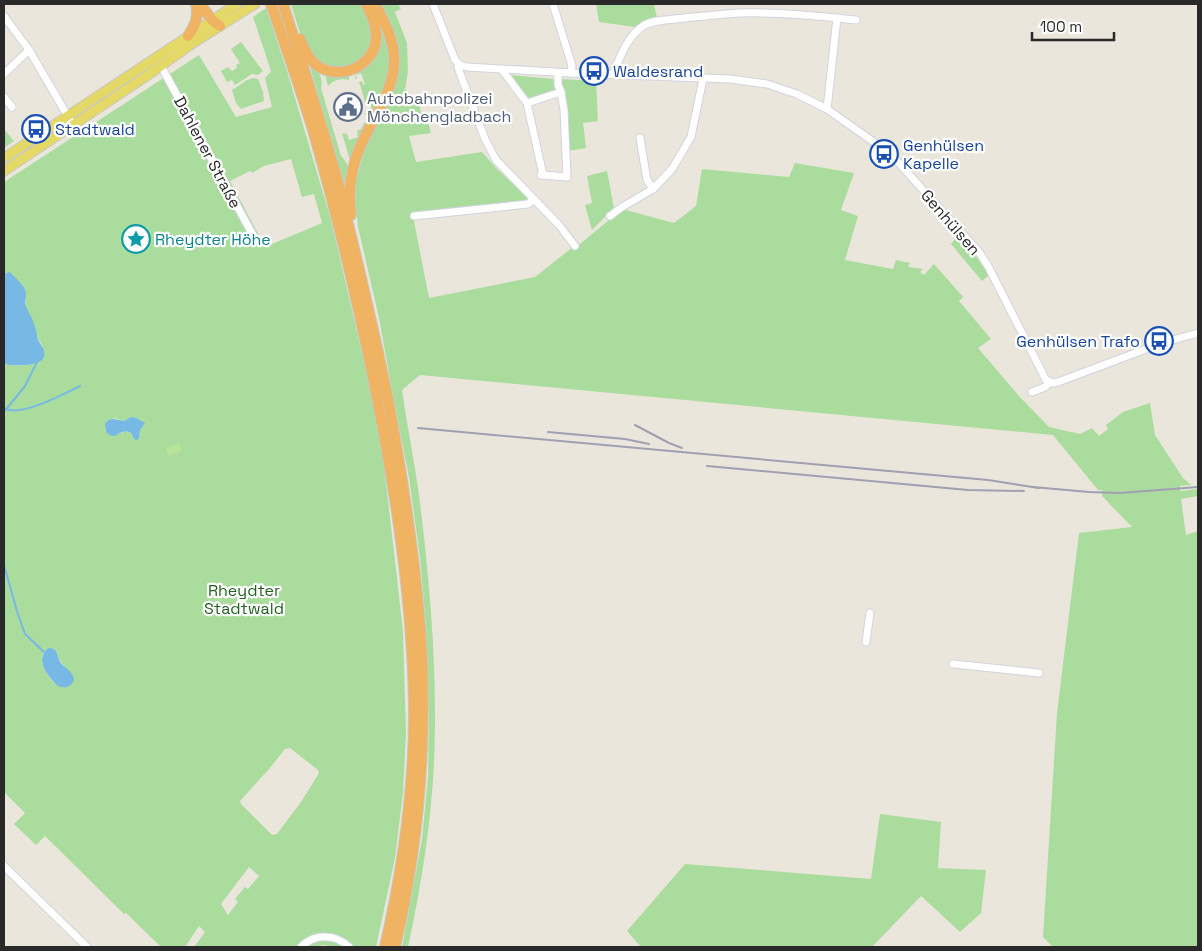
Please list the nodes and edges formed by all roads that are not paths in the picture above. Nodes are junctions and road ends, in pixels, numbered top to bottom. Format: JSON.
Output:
{"nodes":[{"id":1,"x":196,"y":4,"type":"edge"},
{"id":2,"x":200,"y":4,"type":"edge"},
{"id":3,"x":209,"y":4,"type":"edge"},
{"id":4,"x":237,"y":4,"type":"edge"},
{"id":5,"x":255,"y":4,"type":"edge"},
{"id":6,"x":271,"y":4,"type":"edge"},
{"id":7,"x":284,"y":4,"type":"edge"},
{"id":8,"x":433,"y":4,"type":"edge"},
{"id":9,"x":553,"y":4,"type":"edge"},
{"id":10,"x":368,"y":5,"type":"edge"},
{"id":11,"x":4,"y":16,"type":"edge"},
{"id":12,"x":837,"y":18,"type":"junction"},
{"id":13,"x":856,"y":20,"type":"dead end"},
{"id":14,"x":216,"y":21,"type":"junction"},
{"id":15,"x":188,"y":36,"type":"junction"},
{"id":16,"x":29,"y":50,"type":"junction"},
{"id":17,"x":460,"y":65,"type":"junction"},
{"id":18,"x":161,"y":66,"type":"junction"},
{"id":19,"x":502,"y":70,"type":"junction"},
{"id":20,"x":558,"y":73,"type":"junction"},
{"id":21,"x":571,"y":73,"type":"junction"},
{"id":22,"x":4,"y":74,"type":"edge"},
{"id":23,"x":613,"y":74,"type":"junction"},
{"id":24,"x":703,"y":79,"type":"junction"},
{"id":25,"x":561,"y":92,"type":"junction"},
{"id":26,"x":4,"y":97,"type":"edge"},
{"id":27,"x":528,"y":103,"type":"junction"},
{"id":28,"x":12,"y":107,"type":"dead end"},
{"id":29,"x":827,"y":109,"type":"junction"},
{"id":30,"x":67,"y":116,"type":"junction"},
{"id":31,"x":72,"y":125,"type":"junction"},
{"id":32,"x":640,"y":138,"type":"dead end"},
{"id":33,"x":4,"y":158,"type":"edge"},
{"id":34,"x":4,"y":170,"type":"edge"},
{"id":35,"x":653,"y":189,"type":"junction"},
{"id":36,"x":533,"y":200,"type":"junction"},
{"id":37,"x":414,"y":216,"type":"dead end"},
{"id":38,"x":610,"y":216,"type":"dead end"},
{"id":39,"x":255,"y":239,"type":"dead end"},
{"id":40,"x":575,"y":246,"type":"dead end"},
{"id":41,"x":358,"y":266,"type":"junction"},
{"id":42,"x":1198,"y":333,"type":"edge"},
{"id":43,"x":1050,"y":382,"type":"junction"},
{"id":44,"x":1032,"y":392,"type":"dead end"},
{"id":45,"x":870,"y":613,"type":"dead end"},
{"id":46,"x":866,"y":642,"type":"dead end"},
{"id":47,"x":953,"y":664,"type":"dead end"},
{"id":48,"x":1039,"y":673,"type":"dead end"},
{"id":49,"x":4,"y":866,"type":"edge"},
{"id":50,"x":87,"y":947,"type":"edge"},
{"id":51,"x":301,"y":947,"type":"edge"},
{"id":52,"x":349,"y":947,"type":"edge"},
{"id":53,"x":385,"y":947,"type":"edge"},
{"id":54,"x":395,"y":947,"type":"edge"}],
"edges":[{"from":1,"to":15,"type":"highway"},
{"from":2,"to":14,"type":"highway"},
{"from":3,"to":14,"type":"highway"},
{"from":4,"to":14,"type":"main road"},
{"from":5,"to":14,"type":"main road"},
{"from":6,"to":53,"type":"highway"},
{"from":7,"to":10,"type":"highway"},
{"from":7,"to":41,"type":"highway"},
{"from":8,"to":17,"type":"street"},
{"from":9,"to":21,"type":"street"},
{"from":10,"to":41,"type":"highway"},
{"from":11,"to":16,"type":"street"},
{"from":12,"to":13,"type":"street"},
{"from":12,"to":23,"type":"street"},
{"from":12,"to":29,"type":"street"},
{"from":14,"to":15,"type":"main road"},
{"from":14,"to":18,"type":"main road"},
{"from":15,"to":30,"type":"main road"},
{"from":16,"to":22,"type":"street"},
{"from":16,"to":30,"type":"street"},
{"from":17,"to":19,"type":"street","name":"Genhülsen"},
{"from":17,"to":36,"type":"street"},
{"from":18,"to":31,"type":"main road"},
{"from":18,"to":39,"type":"street","name":"Dahlener Straße"},
{"from":19,"to":20,"type":"street","name":"Genhülsen"},
{"from":19,"to":27,"type":"street"},
{"from":20,"to":21,"type":"street","name":"Genhülsen"},
{"from":20,"to":25,"type":"street"},
{"from":21,"to":23,"type":"street","name":"Genhülsen"},
{"from":23,"to":24,"type":"street","name":"Genhülsen"},
{"from":24,"to":29,"type":"street","name":"Genhülsen"},
{"from":24,"to":35,"type":"street"},
{"from":25,"to":27,"type":"street"},
{"from":25,"to":27,"type":"street"},
{"from":26,"to":28,"type":"street"},
{"from":29,"to":43,"type":"street","name":"Genhülsen"},
{"from":30,"to":31,"type":"street"},
{"from":30,"to":33,"type":"main road"},
{"from":31,"to":34,"type":"main road"},
{"from":32,"to":35,"type":"street"},
{"from":35,"to":38,"type":"street"},
{"from":36,"to":37,"type":"street"},
{"from":36,"to":40,"type":"street"},
{"from":41,"to":54,"type":"highway"},
{"from":42,"to":43,"type":"street"},
{"from":43,"to":44,"type":"street"},
{"from":45,"to":46,"type":"street"},
{"from":47,"to":48,"type":"street"},
{"from":49,"to":50,"type":"street"},
{"from":51,"to":52,"type":"street"}]}
